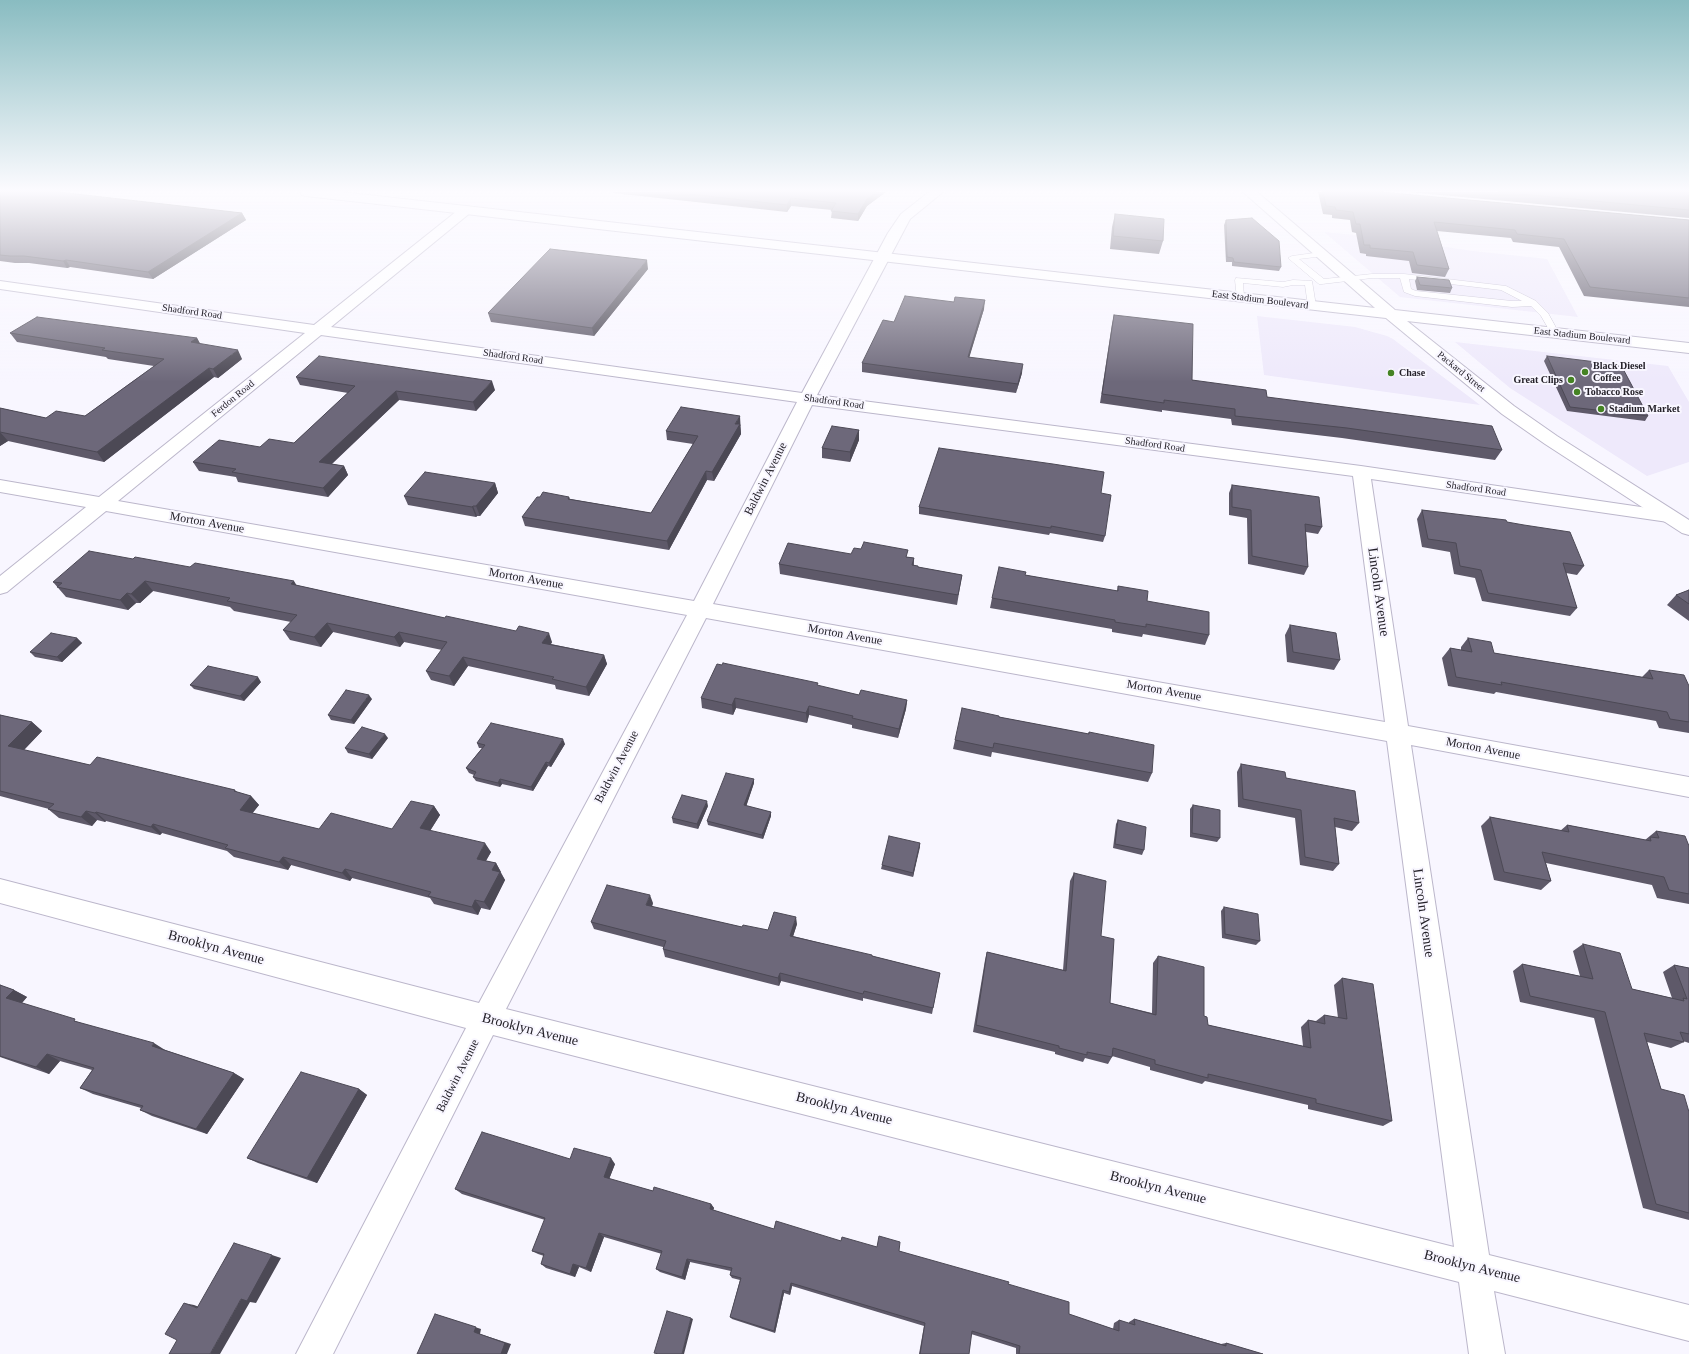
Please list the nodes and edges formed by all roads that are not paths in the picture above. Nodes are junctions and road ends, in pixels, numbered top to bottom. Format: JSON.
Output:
{"nodes":[{"id":1,"x":410,"y":255,"type":"edge"},
{"id":2,"x":866,"y":255,"type":"edge"},
{"id":3,"x":1314,"y":255,"type":"edge"},
{"id":4,"x":1322,"y":255,"type":"edge"},
{"id":5,"x":882,"y":257,"type":"junction"},
{"id":6,"x":1286,"y":260,"type":"junction"},
{"id":7,"x":1279,"y":276,"type":"dead end"},
{"id":8,"x":1404,"y":276,"type":"junction"},
{"id":9,"x":1348,"y":278,"type":"junction"},
{"id":10,"x":1293,"y":282,"type":"junction"},
{"id":11,"x":1322,"y":282,"type":"junction"},
{"id":12,"x":1309,"y":283,"type":"junction"},
{"id":13,"x":0,"y":286,"type":"edge"},
{"id":14,"x":1240,"y":297,"type":"junction"},
{"id":15,"x":1533,"y":303,"type":"junction"},
{"id":16,"x":1312,"y":306,"type":"junction"},
{"id":17,"x":1390,"y":314,"type":"junction"},
{"id":18,"x":318,"y":330,"type":"junction"},
{"id":19,"x":1555,"y":333,"type":"junction"},
{"id":20,"x":1689,"y":348,"type":"edge"},
{"id":21,"x":807,"y":399,"type":"junction"},
{"id":22,"x":1361,"y":472,"type":"junction"},
{"id":23,"x":0,"y":486,"type":"edge"},
{"id":24,"x":102,"y":504,"type":"junction"},
{"id":25,"x":1668,"y":516,"type":"junction"},
{"id":26,"x":1689,"y":530,"type":"edge"},
{"id":27,"x":0,"y":587,"type":"edge"},
{"id":28,"x":700,"y":609,"type":"junction"},
{"id":29,"x":1397,"y":733,"type":"junction"},
{"id":30,"x":1689,"y":787,"type":"edge"},
{"id":31,"x":0,"y":891,"type":"edge"},
{"id":32,"x":486,"y":1019,"type":"junction"},
{"id":33,"x":1475,"y":1268,"type":"junction"},
{"id":34,"x":1689,"y":1323,"type":"edge"},
{"id":35,"x":314,"y":1354,"type":"edge"},
{"id":36,"x":1487,"y":1354,"type":"edge"}],
"edges":[{"from":1,"to":18,"type":"street","name":"Ferdon Road"},
{"from":2,"to":5,"type":"street","name":"East Stadium Boulevard"},
{"from":3,"to":6,"type":"lane"},
{"from":4,"to":9,"type":"street","name":"Packard Street"},
{"from":5,"to":14,"type":"street","name":"East Stadium Boulevard"},
{"from":5,"to":21,"type":"street","name":"Baldwin Avenue"},
{"from":6,"to":11,"type":"lane"},
{"from":6,"to":12,"type":"lane"},
{"from":7,"to":10,"type":"lane"},
{"from":8,"to":9,"type":"lane"},
{"from":8,"to":15,"type":"lane"},
{"from":8,"to":15,"type":"lane"},
{"from":9,"to":11,"type":"lane"},
{"from":9,"to":17,"type":"street","name":"Packard Street"},
{"from":10,"to":12,"type":"lane"},
{"from":10,"to":14,"type":"lane"},
{"from":11,"to":12,"type":"lane"},
{"from":12,"to":16,"type":"lane"},
{"from":13,"to":18,"type":"street","name":"Shadford Road"},
{"from":14,"to":16,"type":"street","name":"East Stadium Boulevard"},
{"from":15,"to":19,"type":"lane"},
{"from":16,"to":17,"type":"street","name":"East Stadium Boulevard"},
{"from":17,"to":19,"type":"street","name":"East Stadium Boulevard"},
{"from":17,"to":25,"type":"street","name":"Packard Street"},
{"from":18,"to":21,"type":"street","name":"Shadford Road"},
{"from":18,"to":24,"type":"street","name":"Ferdon Road"},
{"from":19,"to":20,"type":"street","name":"East Stadium Boulevard"},
{"from":21,"to":22,"type":"street","name":"Shadford Road"},
{"from":21,"to":28,"type":"street","name":"Baldwin Avenue"},
{"from":22,"to":25,"type":"street","name":"Shadford Road"},
{"from":22,"to":29,"type":"street","name":"Lincoln Avenue"},
{"from":23,"to":24,"type":"street","name":"Morton Avenue"},
{"from":24,"to":27,"type":"street","name":"Ferdon Road"},
{"from":24,"to":28,"type":"street","name":"Morton Avenue"},
{"from":25,"to":26,"type":"street","name":"Packard Street"},
{"from":28,"to":29,"type":"street","name":"Morton Avenue"},
{"from":28,"to":32,"type":"street","name":"Baldwin Avenue"},
{"from":29,"to":30,"type":"street","name":"Morton Avenue"},
{"from":29,"to":33,"type":"street","name":"Lincoln Avenue"},
{"from":31,"to":32,"type":"street","name":"Brooklyn Avenue"},
{"from":32,"to":33,"type":"street","name":"Brooklyn Avenue"},
{"from":32,"to":35,"type":"street","name":"Baldwin Avenue"},
{"from":33,"to":34,"type":"street","name":"Brooklyn Avenue"},
{"from":33,"to":36,"type":"street","name":"Lincoln Avenue"}]}
